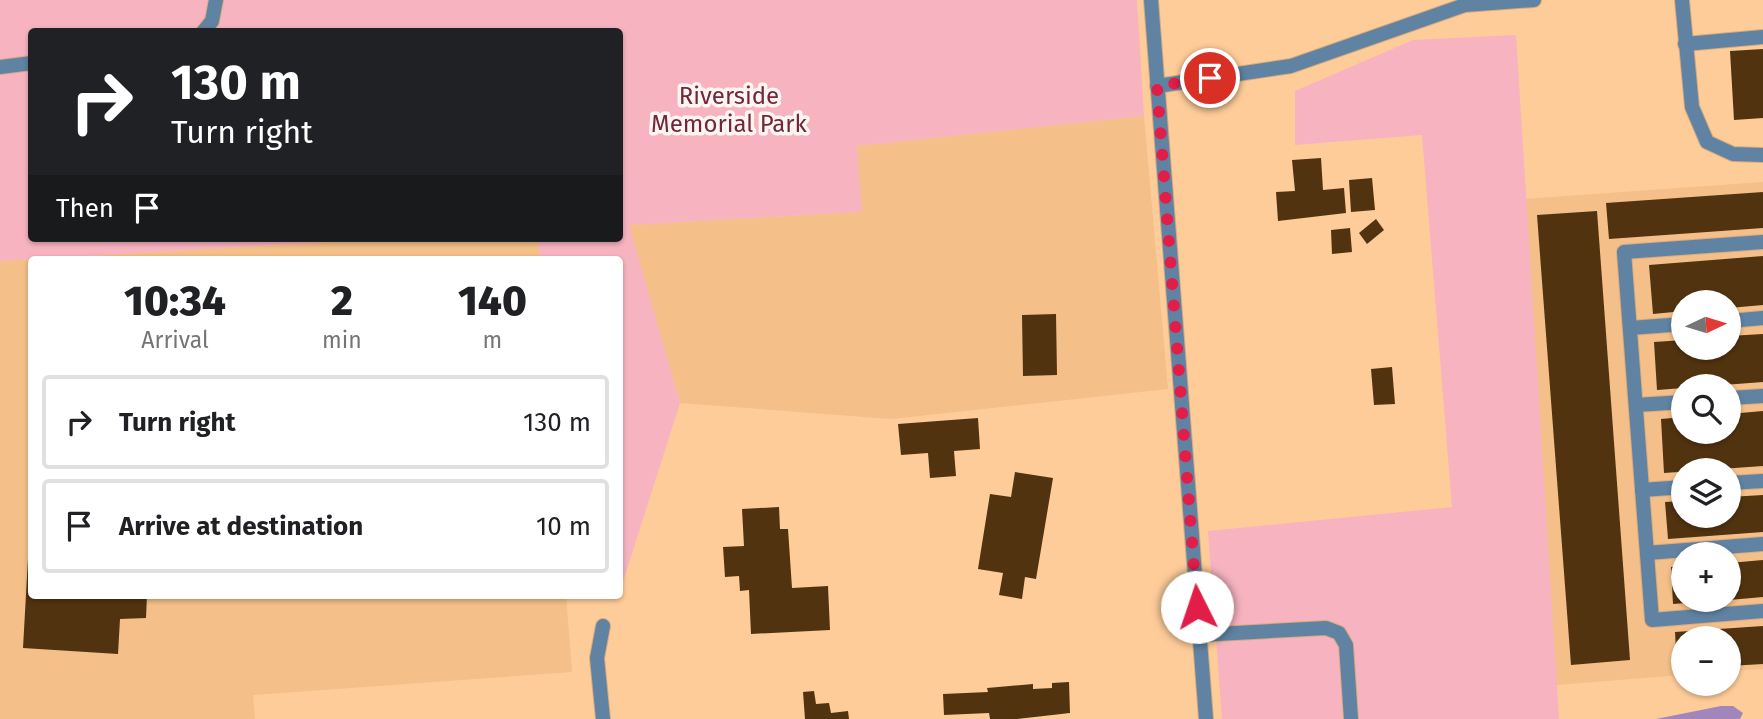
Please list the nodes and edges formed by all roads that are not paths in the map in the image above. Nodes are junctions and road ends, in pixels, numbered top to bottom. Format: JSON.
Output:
{"nodes":[{"id":1,"x":216,"y":0,"type":"edge"},
{"id":2,"x":1151,"y":0,"type":"edge"},
{"id":3,"x":1534,"y":0,"type":"edge"},
{"id":4,"x":1682,"y":0,"type":"edge"},
{"id":5,"x":206,"y":28,"type":"edge"},
{"id":6,"x":1763,"y":37,"type":"edge"},
{"id":7,"x":1685,"y":44,"type":"junction"},
{"id":8,"x":28,"y":64,"type":"edge"},
{"id":9,"x":0,"y":67,"type":"edge"},
{"id":10,"x":1157,"y":86,"type":"junction"},
{"id":11,"x":1763,"y":155,"type":"edge"},
{"id":12,"x":1763,"y":242,"type":"edge"},
{"id":13,"x":1763,"y":318,"type":"edge"},
{"id":14,"x":1741,"y":320,"type":"edge"},
{"id":15,"x":1671,"y":325,"type":"edge"},
{"id":16,"x":1630,"y":328,"type":"junction"},
{"id":17,"x":1763,"y":396,"type":"edge"},
{"id":18,"x":1741,"y":397,"type":"edge"},
{"id":19,"x":1671,"y":403,"type":"edge"},
{"id":20,"x":1636,"y":405,"type":"junction"},
{"id":21,"x":1763,"y":481,"type":"edge"},
{"id":22,"x":1741,"y":482,"type":"edge"},
{"id":23,"x":1671,"y":488,"type":"edge"},
{"id":24,"x":1642,"y":490,"type":"junction"},
{"id":25,"x":1763,"y":544,"type":"edge"},
{"id":26,"x":1647,"y":553,"type":"junction"},
{"id":27,"x":1763,"y":611,"type":"edge"},
{"id":28,"x":603,"y":626,"type":"dead end"},
{"id":29,"x":1199,"y":635,"type":"junction"},
{"id":30,"x":603,"y":719,"type":"edge"},
{"id":31,"x":1206,"y":719,"type":"edge"},
{"id":32,"x":1351,"y":719,"type":"edge"}],
"edges":[{"from":1,"to":5,"type":"street"},
{"from":2,"to":10,"type":"street"},
{"from":3,"to":10,"type":"street"},
{"from":4,"to":7,"type":"street"},
{"from":6,"to":7,"type":"street"},
{"from":7,"to":11,"type":"street"},
{"from":8,"to":9,"type":"street"},
{"from":10,"to":29,"type":"street"},
{"from":12,"to":16,"type":"street"},
{"from":13,"to":14,"type":"street"},
{"from":15,"to":16,"type":"street"},
{"from":16,"to":20,"type":"street"},
{"from":17,"to":18,"type":"street"},
{"from":19,"to":20,"type":"street"},
{"from":20,"to":24,"type":"street"},
{"from":21,"to":22,"type":"street"},
{"from":23,"to":24,"type":"street"},
{"from":24,"to":26,"type":"street"},
{"from":25,"to":26,"type":"street"},
{"from":26,"to":27,"type":"street"},
{"from":28,"to":30,"type":"street"},
{"from":29,"to":31,"type":"street"},
{"from":29,"to":32,"type":"street"}]}
